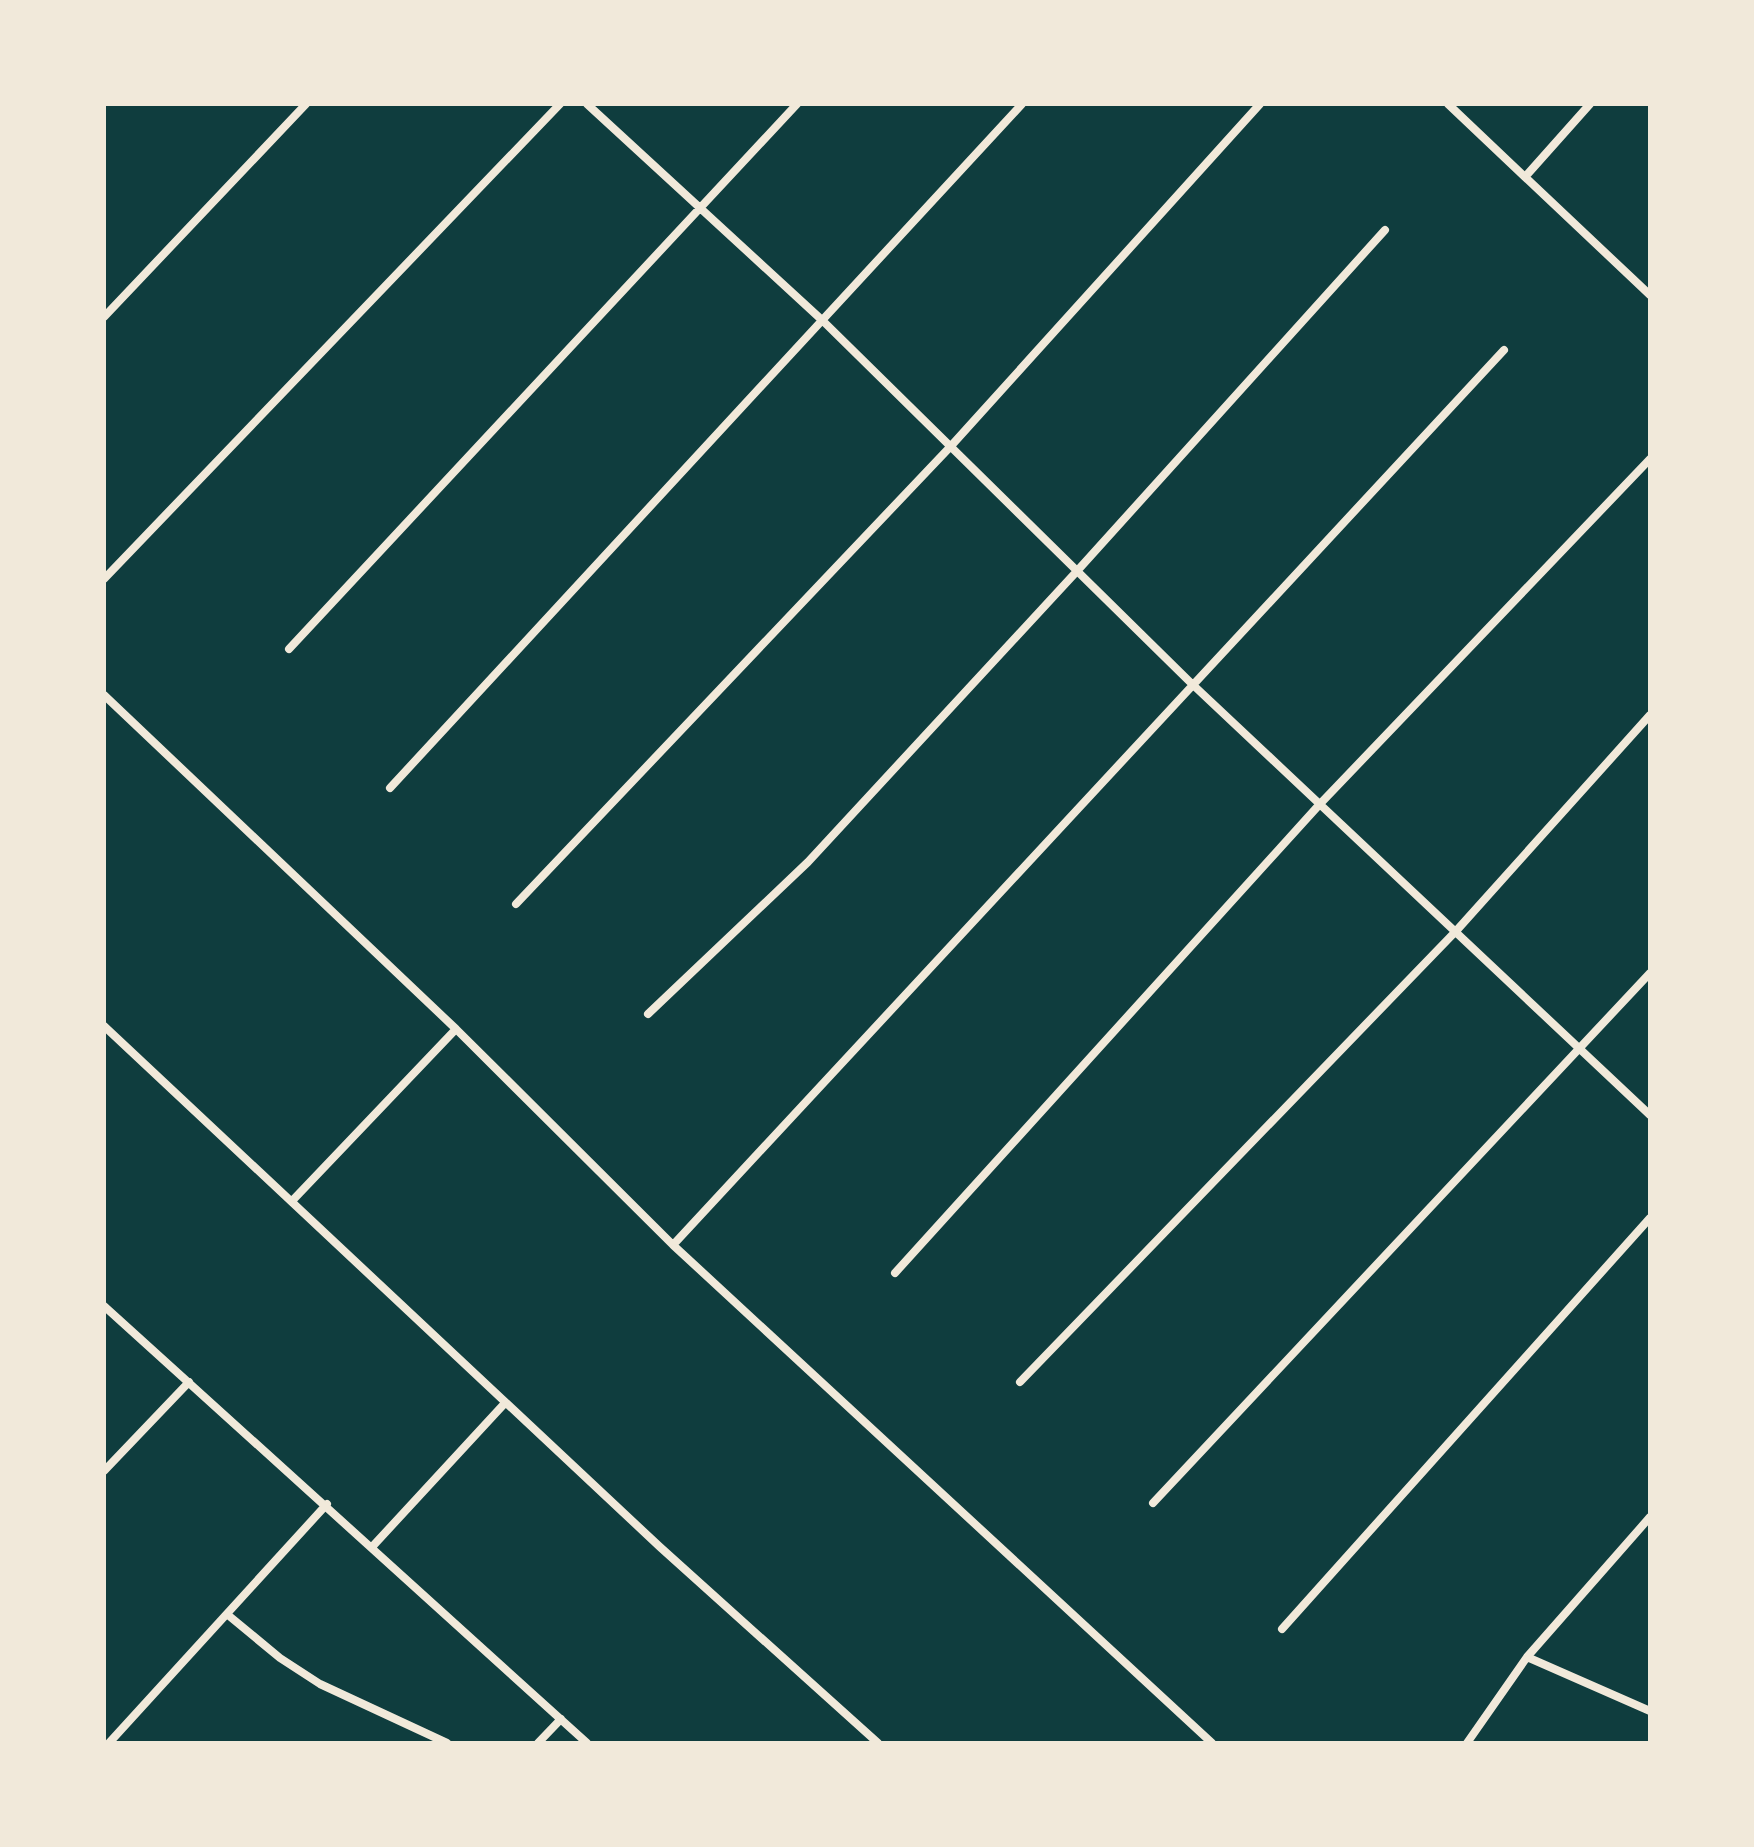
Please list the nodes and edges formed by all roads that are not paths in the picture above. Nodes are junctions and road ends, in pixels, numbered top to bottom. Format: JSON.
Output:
{"nodes":[{"id":1,"x":306,"y":104,"type":"edge"},
{"id":2,"x":560,"y":104,"type":"edge"},
{"id":3,"x":587,"y":104,"type":"edge"},
{"id":4,"x":797,"y":104,"type":"edge"},
{"id":5,"x":1022,"y":104,"type":"edge"},
{"id":6,"x":1260,"y":104,"type":"edge"},
{"id":7,"x":1448,"y":104,"type":"edge"},
{"id":8,"x":1590,"y":104,"type":"edge"},
{"id":9,"x":1525,"y":177,"type":"junction"},
{"id":10,"x":702,"y":206,"type":"junction"},
{"id":11,"x":1385,"y":230,"type":"dead end"},
{"id":12,"x":1650,"y":295,"type":"edge"},
{"id":13,"x":104,"y":317,"type":"edge"},
{"id":14,"x":823,"y":321,"type":"junction"},
{"id":15,"x":1504,"y":350,"type":"dead end"},
{"id":16,"x":951,"y":446,"type":"junction"},
{"id":17,"x":1650,"y":459,"type":"edge"},
{"id":18,"x":1078,"y":570,"type":"junction"},
{"id":19,"x":104,"y":579,"type":"edge"},
{"id":20,"x":289,"y":649,"type":"dead end"},
{"id":21,"x":1191,"y":683,"type":"junction"},
{"id":22,"x":104,"y":695,"type":"edge"},
{"id":23,"x":1650,"y":715,"type":"edge"},
{"id":24,"x":390,"y":788,"type":"dead end"},
{"id":25,"x":1319,"y":805,"type":"junction"},
{"id":26,"x":516,"y":904,"type":"dead end"},
{"id":27,"x":1457,"y":930,"type":"junction"},
{"id":28,"x":1650,"y":973,"type":"edge"},
{"id":29,"x":648,"y":1014,"type":"dead end"},
{"id":30,"x":104,"y":1026,"type":"edge"},
{"id":31,"x":456,"y":1029,"type":"junction"},
{"id":32,"x":1581,"y":1048,"type":"junction"},
{"id":33,"x":1650,"y":1115,"type":"edge"},
{"id":34,"x":292,"y":1201,"type":"junction"},
{"id":35,"x":1650,"y":1218,"type":"edge"},
{"id":36,"x":673,"y":1245,"type":"junction"},
{"id":37,"x":895,"y":1273,"type":"dead end"},
{"id":38,"x":104,"y":1306,"type":"edge"},
{"id":39,"x":189,"y":1382,"type":"junction"},
{"id":40,"x":1020,"y":1382,"type":"dead end"},
{"id":41,"x":505,"y":1403,"type":"junction"},
{"id":42,"x":104,"y":1471,"type":"edge"},
{"id":43,"x":1153,"y":1503,"type":"dead end"},
{"id":44,"x":327,"y":1504,"type":"junction"},
{"id":45,"x":1650,"y":1517,"type":"edge"},
{"id":46,"x":372,"y":1547,"type":"junction"},
{"id":47,"x":228,"y":1615,"type":"junction"},
{"id":48,"x":1282,"y":1629,"type":"dead end"},
{"id":49,"x":1527,"y":1657,"type":"junction"},
{"id":50,"x":1650,"y":1711,"type":"edge"},
{"id":51,"x":561,"y":1719,"type":"junction"},
{"id":52,"x":109,"y":1743,"type":"edge"},
{"id":53,"x":447,"y":1743,"type":"edge"},
{"id":54,"x":538,"y":1743,"type":"edge"},
{"id":55,"x":587,"y":1743,"type":"edge"},
{"id":56,"x":878,"y":1743,"type":"edge"},
{"id":57,"x":1212,"y":1743,"type":"edge"},
{"id":58,"x":1467,"y":1743,"type":"edge"}],
"edges":[{"from":1,"to":13,"type":"street"},
{"from":2,"to":19,"type":"street"},
{"from":3,"to":10,"type":"street"},
{"from":4,"to":10,"type":"street"},
{"from":5,"to":14,"type":"street"},
{"from":6,"to":16,"type":"street"},
{"from":7,"to":9,"type":"street"},
{"from":8,"to":9,"type":"street"},
{"from":9,"to":12,"type":"street"},
{"from":10,"to":14,"type":"street"},
{"from":10,"to":20,"type":"street"},
{"from":11,"to":18,"type":"street"},
{"from":14,"to":16,"type":"street"},
{"from":14,"to":24,"type":"street"},
{"from":15,"to":21,"type":"street"},
{"from":16,"to":18,"type":"street"},
{"from":16,"to":26,"type":"street"},
{"from":17,"to":25,"type":"street"},
{"from":18,"to":21,"type":"street"},
{"from":18,"to":29,"type":"street"},
{"from":21,"to":25,"type":"street"},
{"from":21,"to":36,"type":"street"},
{"from":22,"to":31,"type":"street"},
{"from":23,"to":27,"type":"street"},
{"from":25,"to":27,"type":"street"},
{"from":25,"to":37,"type":"street"},
{"from":27,"to":32,"type":"street"},
{"from":27,"to":40,"type":"street"},
{"from":28,"to":32,"type":"street"},
{"from":30,"to":34,"type":"street"},
{"from":31,"to":34,"type":"street"},
{"from":31,"to":36,"type":"street"},
{"from":32,"to":33,"type":"street"},
{"from":32,"to":43,"type":"street"},
{"from":34,"to":41,"type":"street"},
{"from":35,"to":48,"type":"street"},
{"from":36,"to":57,"type":"street"},
{"from":38,"to":39,"type":"street"},
{"from":39,"to":42,"type":"street"},
{"from":39,"to":44,"type":"street"},
{"from":41,"to":46,"type":"street"},
{"from":41,"to":56,"type":"street"},
{"from":44,"to":46,"type":"street"},
{"from":44,"to":47,"type":"street"},
{"from":45,"to":49,"type":"street"},
{"from":46,"to":51,"type":"street"},
{"from":47,"to":52,"type":"street"},
{"from":47,"to":53,"type":"street"},
{"from":49,"to":50,"type":"street"},
{"from":49,"to":58,"type":"street"},
{"from":51,"to":54,"type":"street"},
{"from":51,"to":55,"type":"street"}]}
